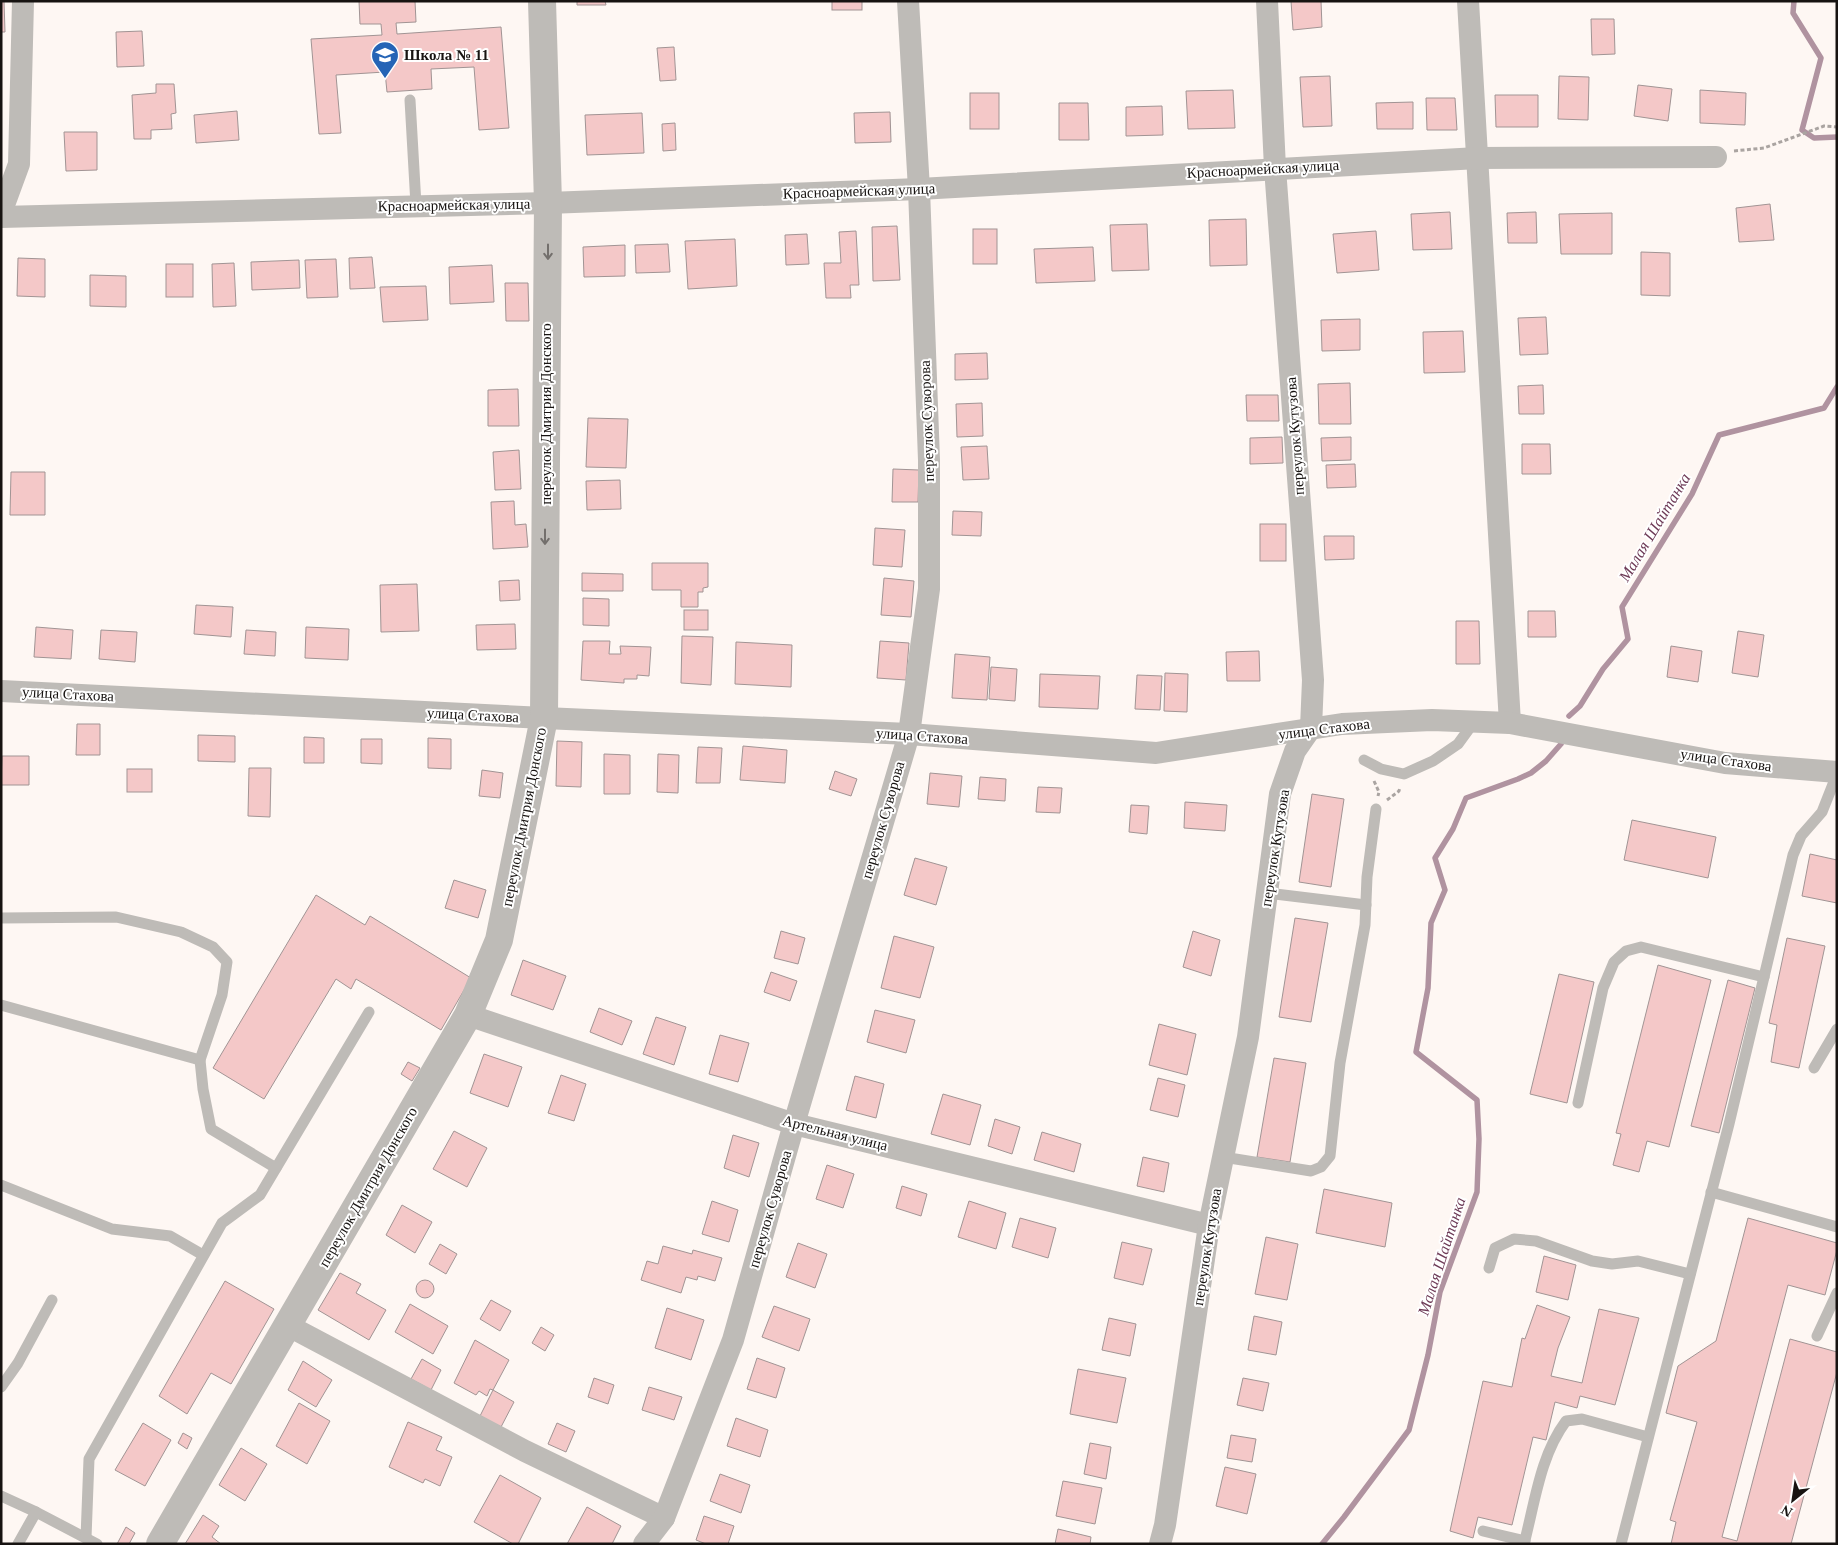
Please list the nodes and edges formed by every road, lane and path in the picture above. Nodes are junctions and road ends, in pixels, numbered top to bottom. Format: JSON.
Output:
{"nodes":[{"id":1,"x":23,"y":1,"type":"edge"},
{"id":2,"x":542,"y":1,"type":"edge"},
{"id":3,"x":908,"y":1,"type":"edge"},
{"id":4,"x":1267,"y":1,"type":"edge"},
{"id":5,"x":1468,"y":1,"type":"edge"},
{"id":6,"x":410,"y":100,"type":"dead end"},
{"id":7,"x":1837,"y":127,"type":"edge"},
{"id":8,"x":1716,"y":157,"type":"joint"},
{"id":9,"x":1478,"y":158,"type":"junction"},
{"id":10,"x":1275,"y":168,"type":"junction"},
{"id":11,"x":919,"y":189,"type":"junction"},
{"id":12,"x":548,"y":203,"type":"junction"},
{"id":13,"x":416,"y":205,"type":"junction"},
{"id":14,"x":1,"y":213,"type":"edge"},
{"id":15,"x":1,"y":217,"type":"edge"},
{"id":16,"x":1,"y":691,"type":"edge"},
{"id":17,"x":544,"y":718,"type":"junction"},
{"id":18,"x":1474,"y":722,"type":"junction"},
{"id":19,"x":1510,"y":723,"type":"junction"},
{"id":20,"x":1311,"y":728,"type":"junction"},
{"id":21,"x":909,"y":734,"type":"junction"},
{"id":22,"x":1364,"y":760,"type":"dead end"},
{"id":23,"x":1837,"y":773,"type":"edge"},
{"id":24,"x":1404,"y":774,"type":"junction"},
{"id":25,"x":1376,"y":810,"type":"joint"},
{"id":26,"x":1267,"y":893,"type":"junction"},
{"id":27,"x":1366,"y":905,"type":"junction"},
{"id":28,"x":1,"y":918,"type":"edge"},
{"id":29,"x":1764,"y":977,"type":"junction"},
{"id":30,"x":1,"y":1005,"type":"edge"},
{"id":31,"x":369,"y":1012,"type":"dead end"},
{"id":32,"x":468,"y":1015,"type":"junction"},
{"id":33,"x":1837,"y":1029,"type":"edge"},
{"id":34,"x":200,"y":1060,"type":"junction"},
{"id":35,"x":1814,"y":1068,"type":"dead end"},
{"id":36,"x":1578,"y":1103,"type":"dead end"},
{"id":37,"x":794,"y":1124,"type":"junction"},
{"id":38,"x":1223,"y":1157,"type":"junction"},
{"id":39,"x":276,"y":1168,"type":"junction"},
{"id":40,"x":1,"y":1185,"type":"edge"},
{"id":41,"x":1712,"y":1192,"type":"junction"},
{"id":42,"x":1209,"y":1225,"type":"junction"},
{"id":43,"x":1837,"y":1227,"type":"edge"},
{"id":44,"x":203,"y":1255,"type":"junction"},
{"id":45,"x":1489,"y":1268,"type":"dead end"},
{"id":46,"x":1690,"y":1274,"type":"junction"},
{"id":47,"x":1837,"y":1293,"type":"edge"},
{"id":48,"x":52,"y":1300,"type":"dead end"},
{"id":49,"x":287,"y":1325,"type":"junction"},
{"id":50,"x":1818,"y":1336,"type":"dead end"},
{"id":51,"x":1,"y":1387,"type":"edge"},
{"id":52,"x":1648,"y":1437,"type":"junction"},
{"id":53,"x":1,"y":1496,"type":"edge"},
{"id":54,"x":36,"y":1512,"type":"junction"},
{"id":55,"x":664,"y":1518,"type":"junction"},
{"id":56,"x":1483,"y":1531,"type":"dead end"},
{"id":57,"x":86,"y":1538,"type":"junction"},
{"id":58,"x":1525,"y":1543,"type":"edge"},
{"id":59,"x":18,"y":1544,"type":"edge"},
{"id":60,"x":97,"y":1544,"type":"edge"},
{"id":61,"x":160,"y":1544,"type":"edge"},
{"id":62,"x":644,"y":1544,"type":"edge"},
{"id":63,"x":1160,"y":1544,"type":"edge"},
{"id":64,"x":1621,"y":1544,"type":"edge"}],
"edges":[{"from":1,"to":14,"type":"street"},
{"from":2,"to":12,"type":"street","name":"переулок Дмитрия Донского"},
{"from":3,"to":11,"type":"street","name":"переулок Суворова"},
{"from":4,"to":10,"type":"street","name":"переулок Кутузова"},
{"from":5,"to":9,"type":"street"},
{"from":6,"to":13,"type":"lane"},
{"from":7,"to":8,"type":"path"},
{"from":8,"to":9,"type":"street","name":"Красноармейская улица"},
{"from":9,"to":10,"type":"street","name":"Красноармейская улица"},
{"from":9,"to":19,"type":"street"},
{"from":10,"to":11,"type":"street","name":"Красноармейская улица"},
{"from":10,"to":20,"type":"street","name":"переулок Кутузова"},
{"from":11,"to":12,"type":"street","name":"Красноармейская улица"},
{"from":11,"to":21,"type":"street","name":"переулок Суворова"},
{"from":12,"to":13,"type":"street","name":"Красноармейская улица"},
{"from":12,"to":17,"type":"street","name":"переулок Дмитрия Донского","one_way":true},
{"from":13,"to":15,"type":"street","name":"Красноармейская улица"},
{"from":16,"to":17,"type":"street","name":"улица Стахова"},
{"from":17,"to":21,"type":"street","name":"улица Стахова"},
{"from":17,"to":32,"type":"street","name":"переулок Дмитрия Донского"},
{"from":18,"to":19,"type":"street","name":"улица Стахова"},
{"from":18,"to":20,"type":"street","name":"улица Стахова"},
{"from":18,"to":24,"type":"lane"},
{"from":19,"to":23,"type":"street","name":"улица Стахова"},
{"from":20,"to":21,"type":"street","name":"улица Стахова"},
{"from":20,"to":26,"type":"street","name":"переулок Кутузова"},
{"from":21,"to":37,"type":"street","name":"переулок Суворова"},
{"from":22,"to":24,"type":"lane"},
{"from":23,"to":29,"type":"lane"},
{"from":24,"to":25,"type":"path"},
{"from":25,"to":27,"type":"lane"},
{"from":26,"to":27,"type":"lane"},
{"from":26,"to":38,"type":"street","name":"переулок Кутузова"},
{"from":27,"to":38,"type":"lane"},
{"from":28,"to":34,"type":"lane"},
{"from":29,"to":36,"type":"lane"},
{"from":29,"to":41,"type":"lane"},
{"from":30,"to":34,"type":"lane"},
{"from":31,"to":39,"type":"lane"},
{"from":32,"to":37,"type":"street","name":"Артельная улица"},
{"from":32,"to":49,"type":"street","name":"переулок Дмитрия Донского"},
{"from":33,"to":35,"type":"lane"},
{"from":34,"to":39,"type":"lane"},
{"from":37,"to":42,"type":"street","name":"Артельная улица"},
{"from":37,"to":55,"type":"street","name":"переулок Суворова"},
{"from":38,"to":42,"type":"street","name":"переулок Кутузова"},
{"from":39,"to":44,"type":"lane"},
{"from":40,"to":44,"type":"lane"},
{"from":41,"to":43,"type":"lane"},
{"from":41,"to":46,"type":"lane"},
{"from":42,"to":63,"type":"street","name":"переулок Кутузова"},
{"from":44,"to":57,"type":"lane"},
{"from":45,"to":46,"type":"lane"},
{"from":46,"to":52,"type":"lane"},
{"from":47,"to":50,"type":"lane"},
{"from":48,"to":51,"type":"lane"},
{"from":49,"to":55,"type":"street"},
{"from":49,"to":61,"type":"street","name":"переулок Дмитрия Донского"},
{"from":52,"to":58,"type":"lane"},
{"from":52,"to":64,"type":"lane"},
{"from":53,"to":54,"type":"lane"},
{"from":54,"to":57,"type":"lane"},
{"from":54,"to":59,"type":"lane"},
{"from":55,"to":62,"type":"street","name":"переулок Суворова"},
{"from":56,"to":58,"type":"lane"},
{"from":57,"to":60,"type":"lane"}]}
